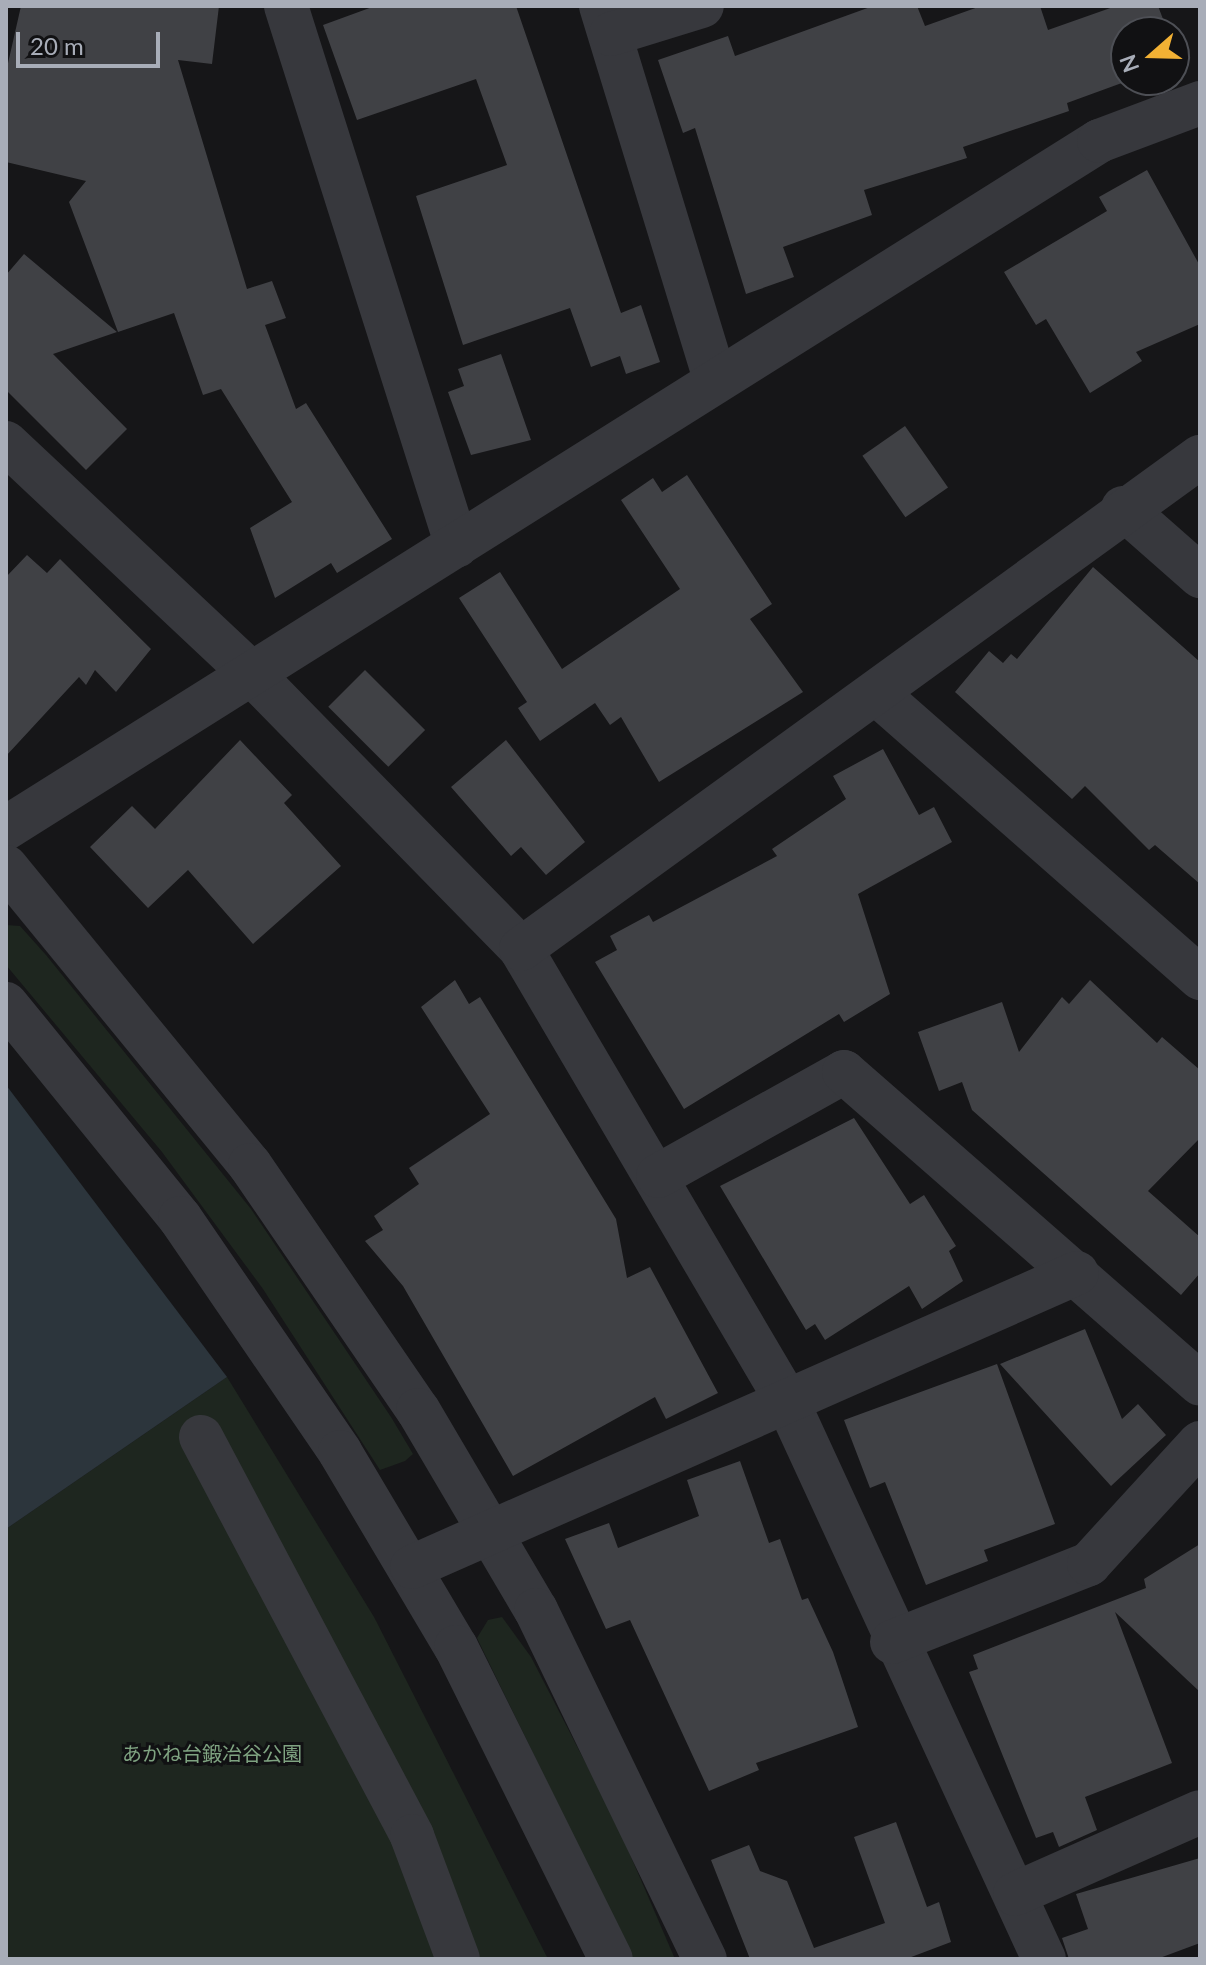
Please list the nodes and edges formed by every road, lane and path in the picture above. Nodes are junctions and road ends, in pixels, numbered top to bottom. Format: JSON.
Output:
{"nodes":[{"id":1,"x":286,"y":6,"type":"edge"},
{"id":2,"x":702,"y":6,"type":"edge"},
{"id":3,"x":606,"y":20,"type":"edge"},
{"id":4,"x":1200,"y":103,"type":"edge"},
{"id":5,"x":716,"y":381,"type":"junction"},
{"id":6,"x":6,"y":443,"type":"edge"},
{"id":7,"x":1200,"y":457,"type":"edge"},
{"id":8,"x":1123,"y":508,"type":"junction"},
{"id":9,"x":457,"y":546,"type":"junction"},
{"id":10,"x":1200,"y":576,"type":"edge"},
{"id":11,"x":252,"y":674,"type":"junction"},
{"id":12,"x":876,"y":693,"type":"junction"},
{"id":13,"x":6,"y":828,"type":"edge"},
{"id":14,"x":6,"y":867,"type":"edge"},
{"id":15,"x":521,"y":949,"type":"junction"},
{"id":16,"x":1200,"y":978,"type":"edge"},
{"id":17,"x":6,"y":1004,"type":"edge"},
{"id":18,"x":658,"y":1176,"type":"junction"},
{"id":19,"x":1077,"y":1273,"type":"junction"},
{"id":20,"x":1200,"y":1384,"type":"edge"},
{"id":21,"x":788,"y":1403,"type":"junction"},
{"id":22,"x":201,"y":1437,"type":"dead end"},
{"id":23,"x":1200,"y":1443,"type":"edge"},
{"id":24,"x":493,"y":1532,"type":"junction"},
{"id":25,"x":412,"y":1567,"type":"junction"},
{"id":26,"x":892,"y":1642,"type":"junction"},
{"id":27,"x":1200,"y":1812,"type":"edge"},
{"id":28,"x":1015,"y":1894,"type":"junction"},
{"id":29,"x":458,"y":1959,"type":"edge"},
{"id":30,"x":611,"y":1959,"type":"edge"},
{"id":31,"x":705,"y":1959,"type":"edge"},
{"id":32,"x":1044,"y":1959,"type":"edge"}],
"edges":[{"from":1,"to":9,"type":"street"},
{"from":2,"to":3,"type":"street"},
{"from":3,"to":5,"type":"street"},
{"from":4,"to":5,"type":"street"},
{"from":5,"to":9,"type":"street"},
{"from":6,"to":11,"type":"street"},
{"from":7,"to":8,"type":"street"},
{"from":8,"to":10,"type":"street"},
{"from":8,"to":12,"type":"street"},
{"from":9,"to":11,"type":"street"},
{"from":11,"to":13,"type":"street"},
{"from":11,"to":15,"type":"street"},
{"from":12,"to":15,"type":"street"},
{"from":12,"to":16,"type":"street"},
{"from":14,"to":24,"type":"street"},
{"from":15,"to":18,"type":"street"},
{"from":17,"to":25,"type":"street"},
{"from":18,"to":19,"type":"street"},
{"from":18,"to":21,"type":"street"},
{"from":19,"to":20,"type":"street"},
{"from":19,"to":21,"type":"street"},
{"from":21,"to":24,"type":"street"},
{"from":21,"to":26,"type":"street"},
{"from":22,"to":29,"type":"street"},
{"from":23,"to":26,"type":"street"},
{"from":24,"to":25,"type":"street"},
{"from":24,"to":31,"type":"street"},
{"from":25,"to":30,"type":"street"},
{"from":26,"to":28,"type":"street"},
{"from":27,"to":28,"type":"street"},
{"from":28,"to":32,"type":"street"}]}
